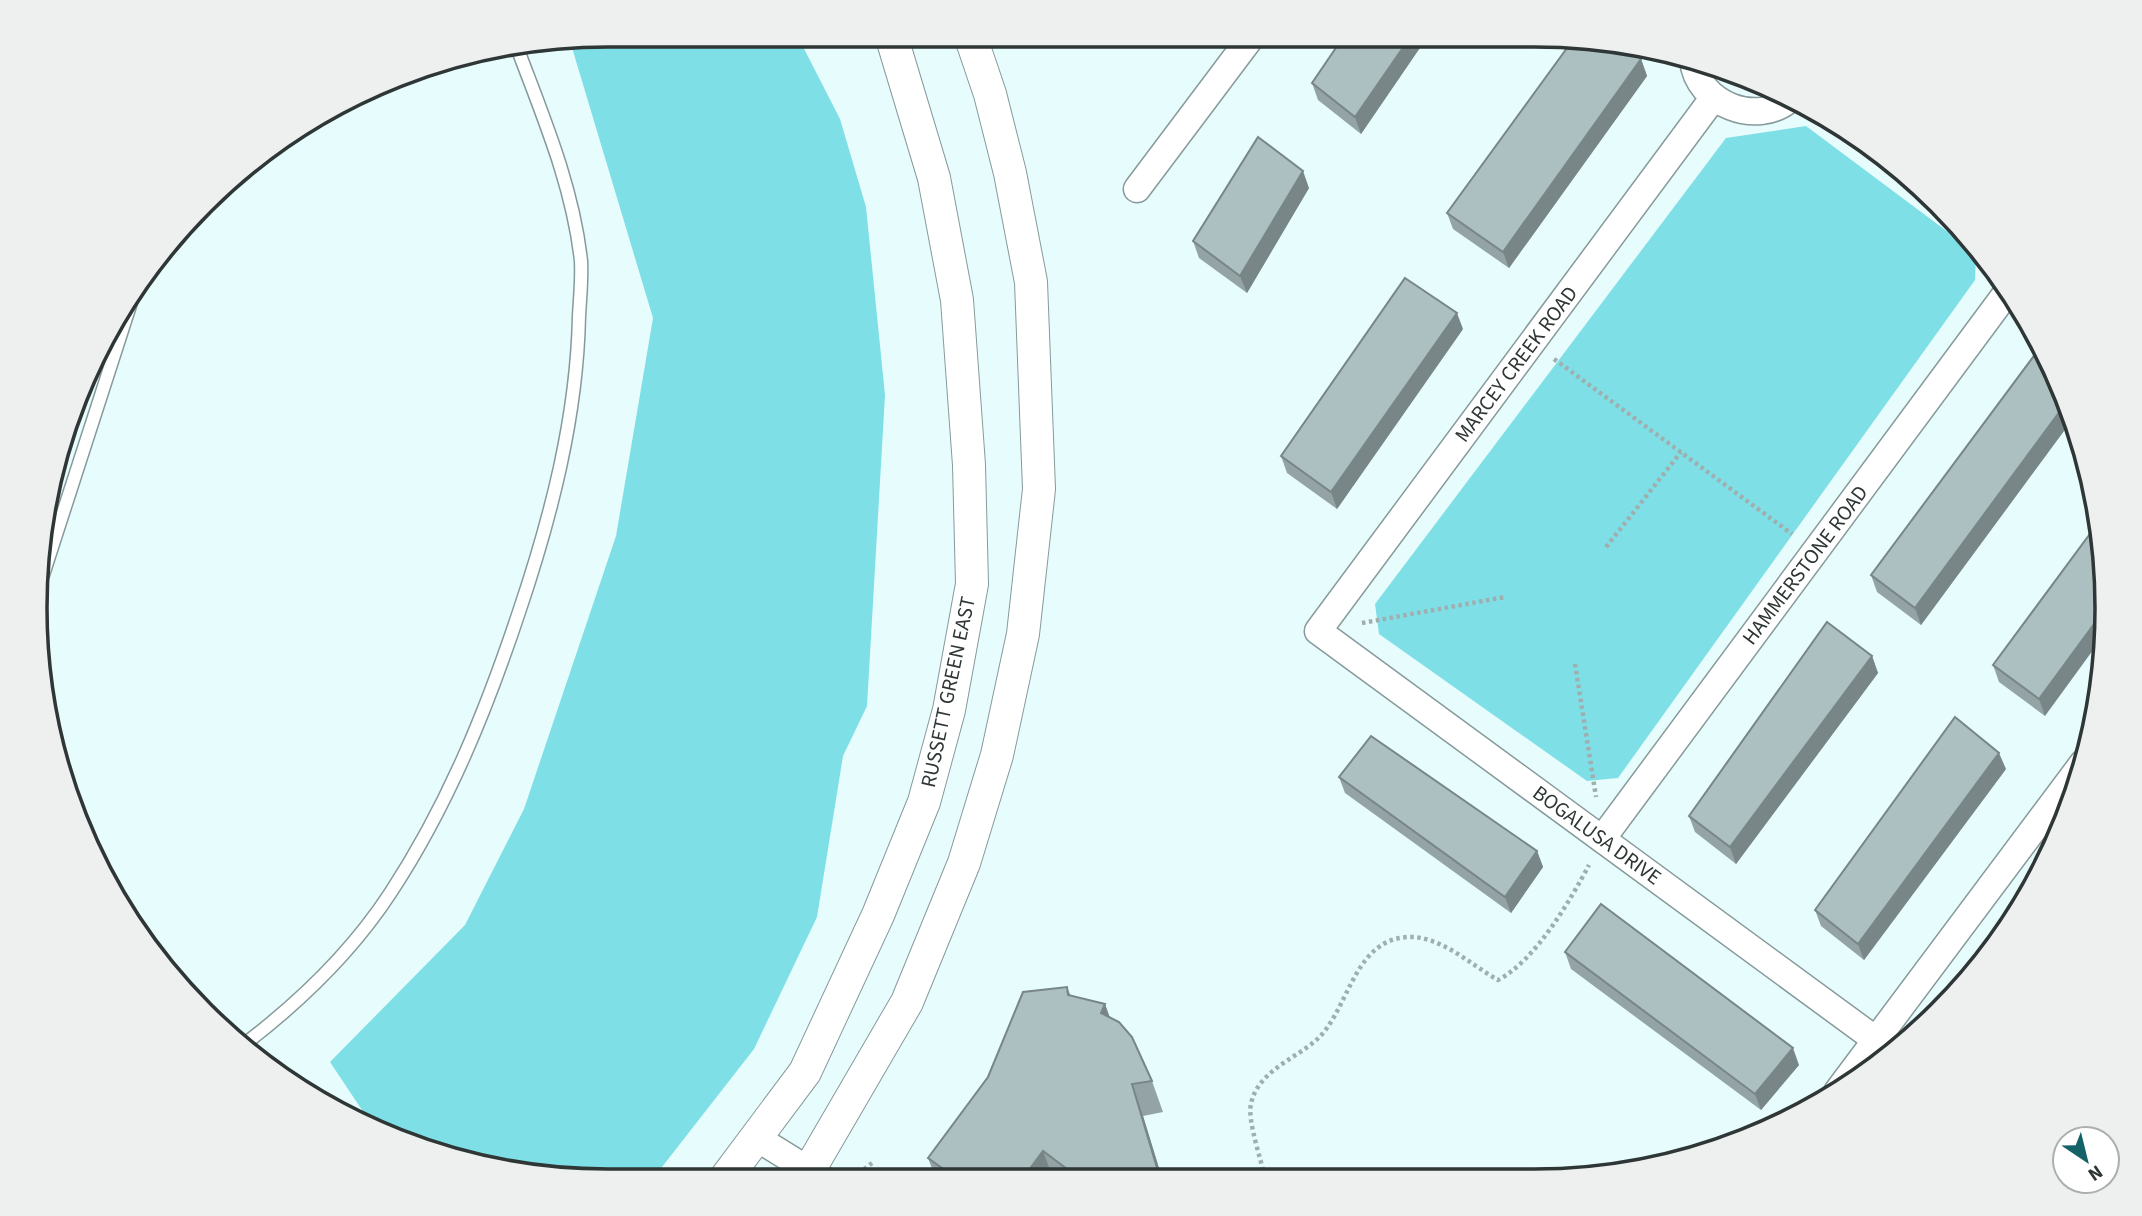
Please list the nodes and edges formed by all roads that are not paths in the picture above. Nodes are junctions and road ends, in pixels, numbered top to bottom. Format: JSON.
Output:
{"nodes":[{"id":1,"x":895,"y":47,"type":"edge"},
{"id":2,"x":974,"y":47,"type":"edge"},
{"id":3,"x":1244,"y":47,"type":"edge"},
{"id":4,"x":520,"y":55,"type":"edge"},
{"id":5,"x":1697,"y":72,"type":"edge"},
{"id":6,"x":1714,"y":97,"type":"junction"},
{"id":7,"x":1780,"y":104,"type":"edge"},
{"id":8,"x":1138,"y":189,"type":"dead end"},
{"id":9,"x":2002,"y":299,"type":"edge"},
{"id":10,"x":124,"y":325,"type":"edge"},
{"id":11,"x":50,"y":554,"type":"edge"},
{"id":12,"x":1318,"y":631,"type":"joint"},
{"id":13,"x":2065,"y":788,"type":"edge"},
{"id":14,"x":1602,"y":839,"type":"junction"},
{"id":15,"x":251,"y":1040,"type":"edge"},
{"id":16,"x":1876,"y":1040,"type":"junction"},
{"id":17,"x":1856,"y":1067,"type":"edge"},
{"id":18,"x":757,"y":1138,"type":"junction"},
{"id":19,"x":733,"y":1169,"type":"edge"},
{"id":20,"x":802,"y":1169,"type":"edge"},
{"id":21,"x":816,"y":1169,"type":"edge"}],
"edges":[{"from":1,"to":18,"type":"street","name":"RUSSETT GREEN EAST"},
{"from":2,"to":21,"type":"street"},
{"from":3,"to":8,"type":"street"},
{"from":4,"to":15,"type":"lane"},
{"from":5,"to":6,"type":"street"},
{"from":6,"to":7,"type":"street"},
{"from":6,"to":12,"type":"street","name":"MARCEY CREEK ROAD"},
{"from":9,"to":14,"type":"street","name":"HAMMERSTONE ROAD"},
{"from":10,"to":11,"type":"lane"},
{"from":12,"to":14,"type":"street","name":"BOGALUSA DRIVE"},
{"from":13,"to":16,"type":"street"},
{"from":14,"to":16,"type":"street","name":"BOGALUSA DRIVE"},
{"from":16,"to":17,"type":"street"},
{"from":18,"to":19,"type":"street","name":"RUSSETT GREEN EAST"},
{"from":18,"to":20,"type":"street"}]}
